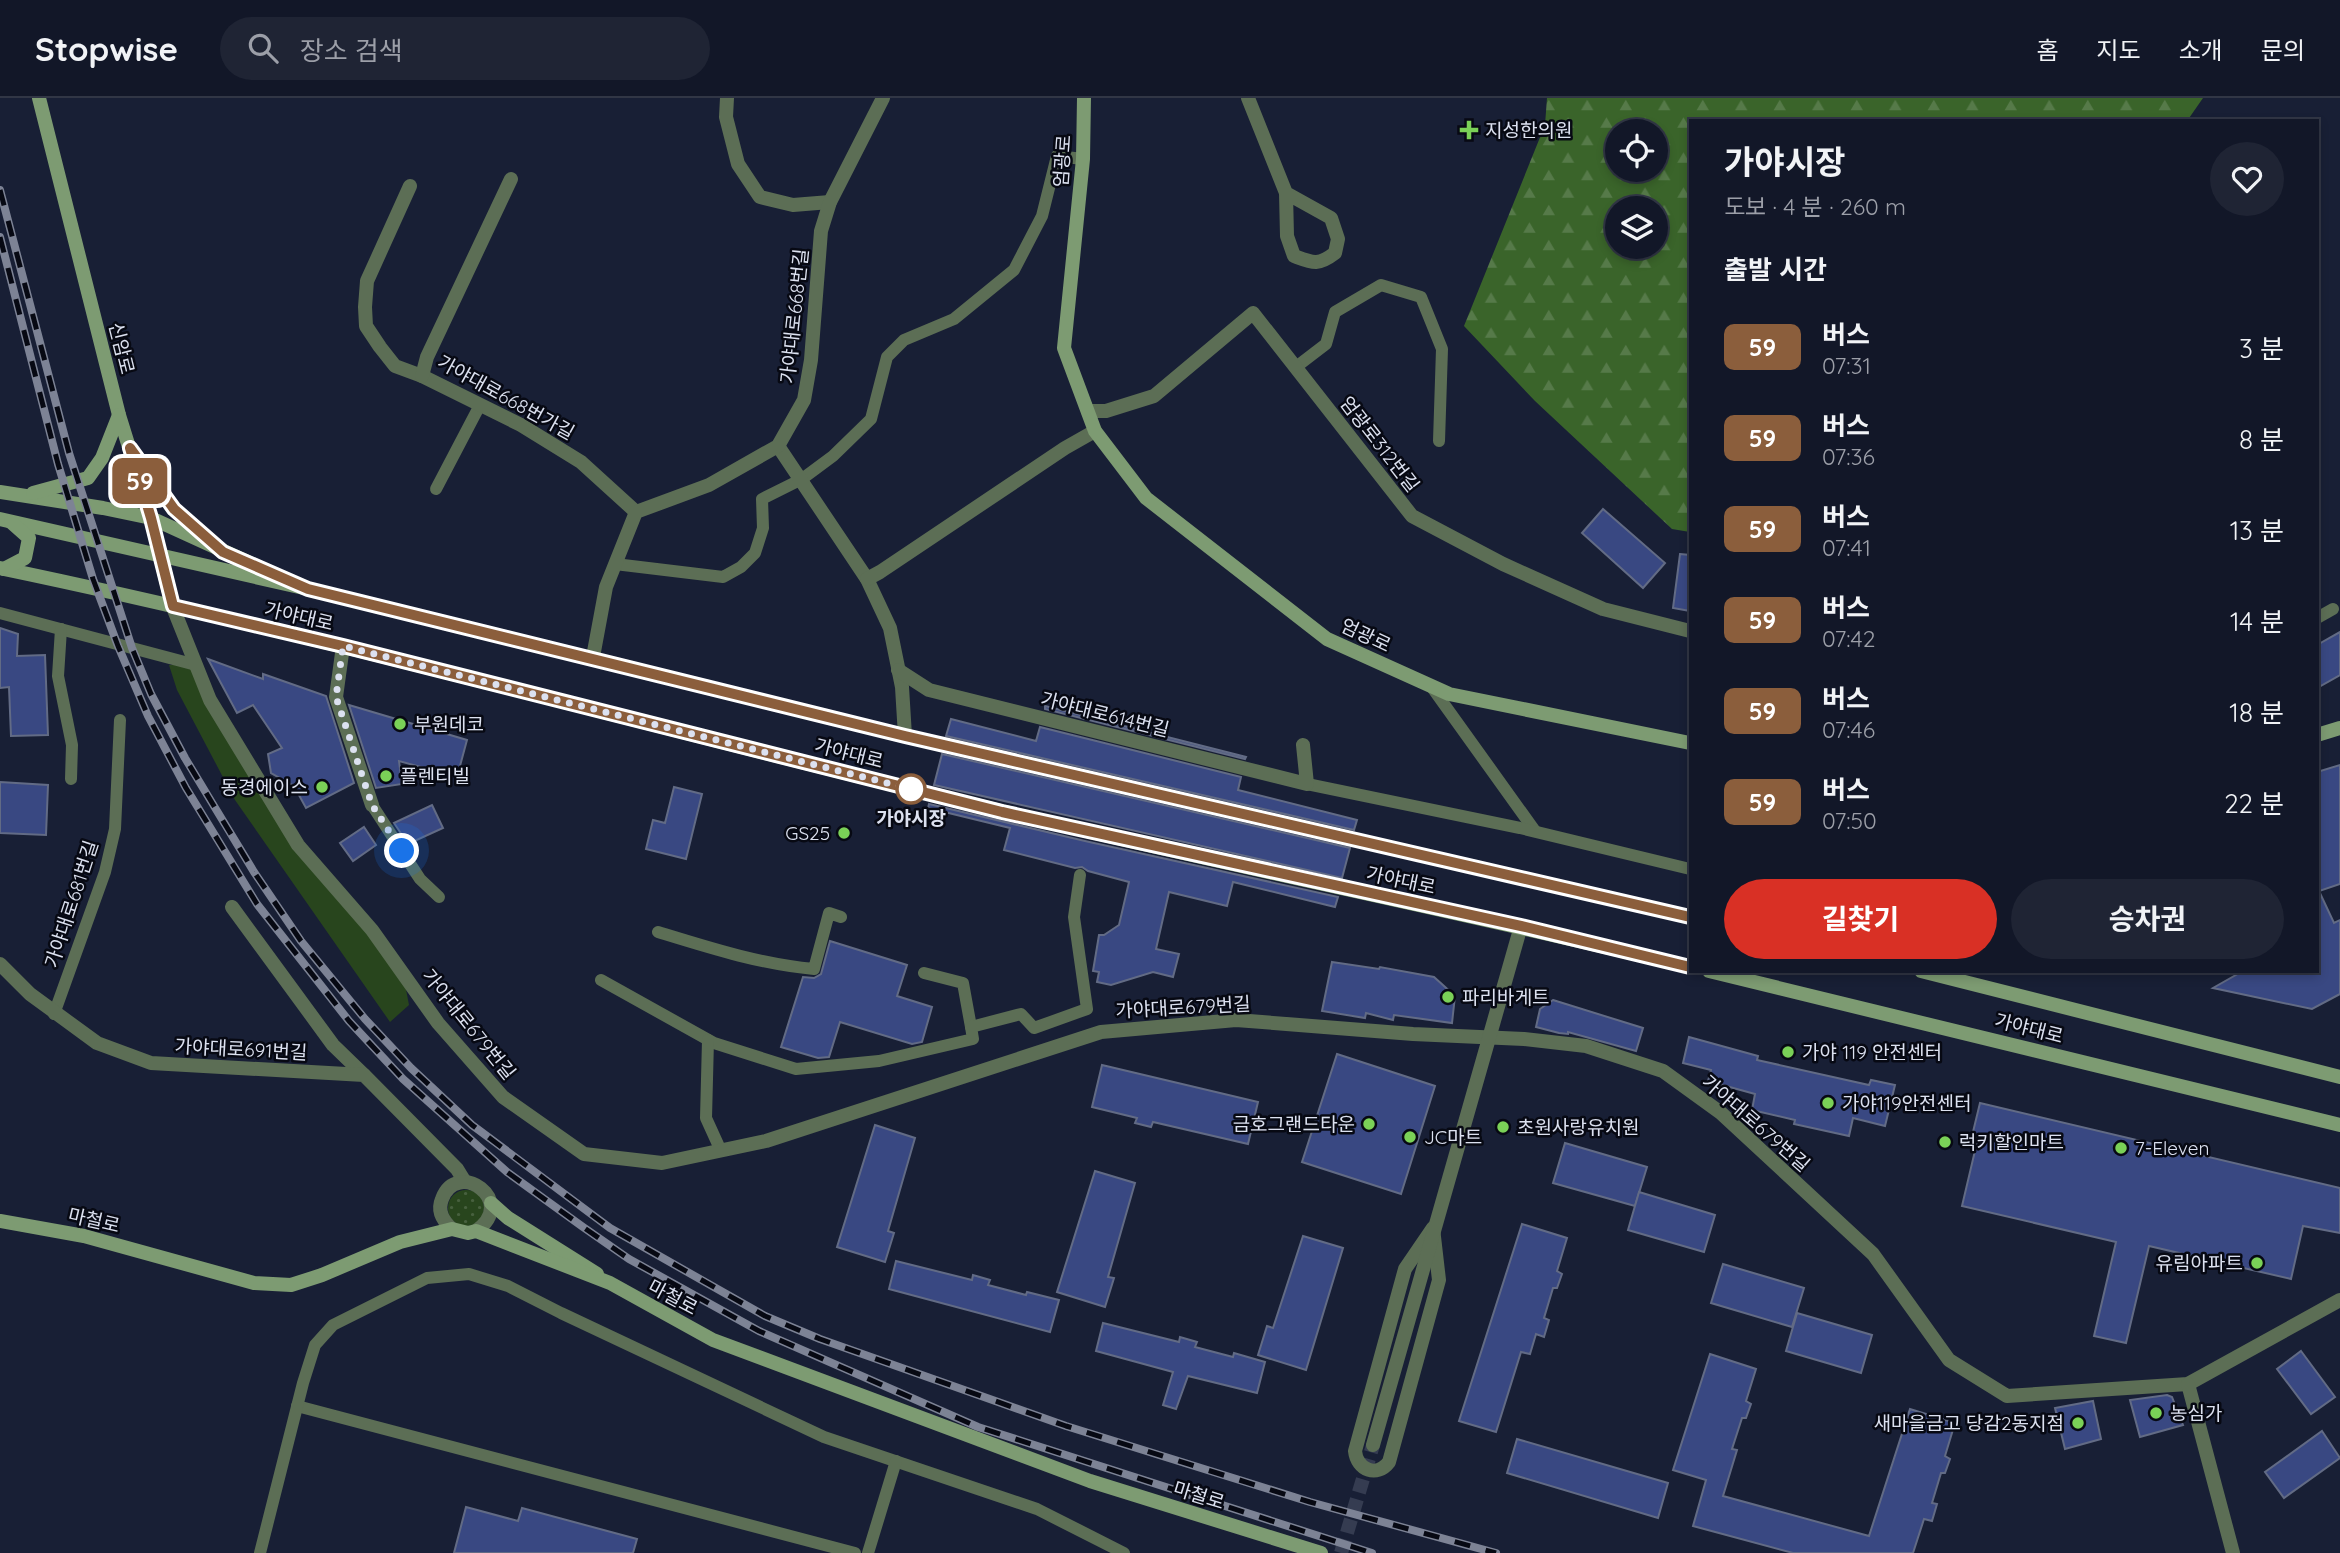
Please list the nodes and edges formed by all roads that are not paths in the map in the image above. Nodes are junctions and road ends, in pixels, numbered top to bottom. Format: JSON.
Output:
{"nodes":[{"id":1,"x":39,"y":98,"type":"edge"},
{"id":2,"x":727,"y":98,"type":"edge"},
{"id":3,"x":883,"y":98,"type":"edge"},
{"id":4,"x":1084,"y":98,"type":"edge"},
{"id":5,"x":1248,"y":98,"type":"edge"},
{"id":6,"x":1083,"y":159,"type":"junction"},
{"id":7,"x":511,"y":179,"type":"dead end"},
{"id":8,"x":410,"y":186,"type":"dead end"},
{"id":9,"x":1286,"y":193,"type":"junction"},
{"id":10,"x":830,"y":201,"type":"junction"},
{"id":11,"x":1296,"y":367,"type":"junction"},
{"id":12,"x":422,"y":376,"type":"junction"},
{"id":13,"x":480,"y":405,"type":"junction"},
{"id":14,"x":1088,"y":411,"type":"junction"},
{"id":15,"x":120,"y":415,"type":"junction"},
{"id":16,"x":1095,"y":431,"type":"junction"},
{"id":17,"x":1439,"y":441,"type":"dead end"},
{"id":18,"x":778,"y":446,"type":"junction"},
{"id":19,"x":130,"y":448,"type":"junction"},
{"id":20,"x":802,"y":479,"type":"junction"},
{"id":21,"x":436,"y":489,"type":"dead end"},
{"id":22,"x":7,"y":493,"type":"edge"},
{"id":23,"x":636,"y":512,"type":"junction"},
{"id":24,"x":151,"y":518,"type":"junction"},
{"id":25,"x":5,"y":520,"type":"edge"},
{"id":26,"x":223,"y":552,"type":"junction"},
{"id":27,"x":160,"y":555,"type":"junction"},
{"id":28,"x":615,"y":564,"type":"junction"},
{"id":29,"x":2,"y":569,"type":"edge"},
{"id":30,"x":867,"y":579,"type":"junction"},
{"id":31,"x":308,"y":589,"type":"junction"},
{"id":32,"x":173,"y":606,"type":"junction"},
{"id":33,"x":2333,"y":609,"type":"dead end"},
{"id":34,"x":0,"y":613,"type":"edge"},
{"id":35,"x":2319,"y":617,"type":"edge"},
{"id":36,"x":61,"y":629,"type":"junction"},
{"id":37,"x":1689,"y":631,"type":"edge"},
{"id":38,"x":343,"y":646,"type":"junction"},
{"id":39,"x":593,"y":657,"type":"junction"},
{"id":40,"x":196,"y":664,"type":"junction"},
{"id":41,"x":898,"y":670,"type":"junction"},
{"id":42,"x":1431,"y":686,"type":"junction"},
{"id":43,"x":120,"y":720,"type":"dead end"},
{"id":44,"x":2340,"y":728,"type":"edge"},
{"id":45,"x":2319,"y":734,"type":"edge"},
{"id":46,"x":905,"y":736,"type":"junction"},
{"id":47,"x":1689,"y":743,"type":"edge"},
{"id":48,"x":1303,"y":744,"type":"dead end"},
{"id":49,"x":71,"y":779,"type":"dead end"},
{"id":50,"x":1307,"y":784,"type":"junction"},
{"id":51,"x":372,"y":805,"type":"joint"},
{"id":52,"x":1535,"y":831,"type":"junction"},
{"id":53,"x":1689,"y":869,"type":"edge"},
{"id":54,"x":1080,"y":875,"type":"dead end"},
{"id":55,"x":439,"y":897,"type":"dead end"},
{"id":56,"x":232,"y":908,"type":"dead end"},
{"id":57,"x":841,"y":917,"type":"dead end"},
{"id":58,"x":1689,"y":917,"type":"edge"},
{"id":59,"x":1521,"y":926,"type":"junction"},
{"id":60,"x":658,"y":932,"type":"dead end"},
{"id":61,"x":0,"y":964,"type":"edge"},
{"id":62,"x":1689,"y":967,"type":"edge"},
{"id":63,"x":924,"y":973,"type":"dead end"},
{"id":64,"x":1717,"y":973,"type":"edge"},
{"id":65,"x":1929,"y":973,"type":"edge"},
{"id":66,"x":601,"y":980,"type":"dead end"},
{"id":67,"x":54,"y":1014,"type":"junction"},
{"id":68,"x":971,"y":1027,"type":"junction"},
{"id":69,"x":1491,"y":1037,"type":"junction"},
{"id":70,"x":708,"y":1040,"type":"junction"},
{"id":71,"x":364,"y":1075,"type":"junction"},
{"id":72,"x":2340,"y":1077,"type":"edge"},
{"id":73,"x":2340,"y":1125,"type":"edge"},
{"id":74,"x":721,"y":1151,"type":"junction"},
{"id":75,"x":466,"y":1182,"type":"junction"},
{"id":76,"x":491,"y":1203,"type":"junction"},
{"id":77,"x":0,"y":1221,"type":"edge"},
{"id":78,"x":1433,"y":1228,"type":"junction"},
{"id":79,"x":452,"y":1229,"type":"junction"},
{"id":80,"x":476,"y":1231,"type":"junction"},
{"id":81,"x":610,"y":1283,"type":"junction"},
{"id":82,"x":2340,"y":1300,"type":"edge"},
{"id":83,"x":2189,"y":1384,"type":"junction"},
{"id":84,"x":297,"y":1406,"type":"junction"},
{"id":85,"x":1373,"y":1445,"type":"tunnel mouth"},
{"id":86,"x":896,"y":1461,"type":"junction"},
{"id":87,"x":260,"y":1553,"type":"edge"},
{"id":88,"x":855,"y":1553,"type":"edge"},
{"id":89,"x":868,"y":1553,"type":"edge"},
{"id":90,"x":1124,"y":1553,"type":"edge"},
{"id":91,"x":1321,"y":1553,"type":"edge"},
{"id":92,"x":2233,"y":1553,"type":"edge"}],
"edges":[{"from":1,"to":15,"type":"main road","name":"신암로"},
{"from":2,"to":10,"type":"street"},
{"from":3,"to":10,"type":"street","name":"가야대로668번길"},
{"from":4,"to":6,"type":"main road","name":"엄광로"},
{"from":5,"to":9,"type":"street"},
{"from":6,"to":14,"type":"main road","name":"엄광로"},
{"from":6,"to":20,"type":"lane"},
{"from":7,"to":12,"type":"street","name":"가야대로668번가길"},
{"from":8,"to":12,"type":"street"},
{"from":9,"to":9,"type":"street"},
{"from":10,"to":18,"type":"street","name":"가야대로668번길"},
{"from":11,"to":14,"type":"street","name":"엄광로312번길"},
{"from":11,"to":17,"type":"lane"},
{"from":11,"to":37,"type":"street","name":"엄광로312번길"},
{"from":12,"to":13,"type":"street","name":"가야대로668번가길"},
{"from":13,"to":21,"type":"lane"},
{"from":13,"to":23,"type":"street","name":"가야대로668번가길"},
{"from":14,"to":16,"type":"main road","name":"엄광로"},
{"from":15,"to":19,"type":"main road","name":"신암로"},
{"from":15,"to":22,"type":"main road"},
{"from":16,"to":30,"type":"street"},
{"from":16,"to":42,"type":"main road","name":"엄광로"},
{"from":18,"to":20,"type":"street"},
{"from":18,"to":23,"type":"street"},
{"from":19,"to":24,"type":"main road","name":"신암로"},
{"from":19,"to":26,"type":"main road"},
{"from":20,"to":28,"type":"lane"},
{"from":20,"to":30,"type":"street"},
{"from":22,"to":24,"type":"main road"},
{"from":23,"to":28,"type":"street"},
{"from":24,"to":26,"type":"main road"},
{"from":24,"to":27,"type":"main road","name":"신암로"},
{"from":25,"to":27,"type":"main road","name":"가야대로"},
{"from":25,"to":29,"type":"main road"},
{"from":26,"to":31,"type":"main road"},
{"from":27,"to":31,"type":"main road","name":"가야대로"},
{"from":27,"to":32,"type":"main road","name":"신암로"},
{"from":28,"to":39,"type":"street"},
{"from":29,"to":32,"type":"main road","name":"가야대로"},
{"from":30,"to":41,"type":"street"},
{"from":31,"to":39,"type":"main road","name":"가야대로"},
{"from":32,"to":38,"type":"main road","name":"가야대로"},
{"from":32,"to":40,"type":"street","name":"가야대로679번길"},
{"from":33,"to":35,"type":"lane"},
{"from":34,"to":36,"type":"lane"},
{"from":36,"to":40,"type":"lane"},
{"from":36,"to":49,"type":"lane"},
{"from":38,"to":51,"type":"street"},
{"from":38,"to":59,"type":"main road","name":"가야대로"},
{"from":39,"to":46,"type":"main road","name":"가야대로"},
{"from":40,"to":74,"type":"street","name":"가야대로679번길"},
{"from":41,"to":46,"type":"street"},
{"from":41,"to":50,"type":"street","name":"가야대로614번길"},
{"from":42,"to":47,"type":"main road","name":"엄광로"},
{"from":42,"to":52,"type":"lane"},
{"from":43,"to":67,"type":"lane","name":"가야대로681번길"},
{"from":44,"to":45,"type":"main road"},
{"from":46,"to":58,"type":"main road","name":"가야대로"},
{"from":48,"to":50,"type":"street"},
{"from":50,"to":52,"type":"lane","name":"가야대로614번길"},
{"from":51,"to":55,"type":"lane"},
{"from":52,"to":53,"type":"lane","name":"가야대로614번길"},
{"from":54,"to":68,"type":"lane"},
{"from":56,"to":71,"type":"street"},
{"from":57,"to":60,"type":"lane"},
{"from":59,"to":62,"type":"main road","name":"가야대로"},
{"from":59,"to":69,"type":"street"},
{"from":61,"to":67,"type":"street","name":"가야대로691번길"},
{"from":63,"to":68,"type":"lane"},
{"from":64,"to":73,"type":"main road","name":"가야대로"},
{"from":65,"to":72,"type":"main road","name":"가야대로"},
{"from":66,"to":70,"type":"lane"},
{"from":67,"to":71,"type":"street","name":"가야대로691번길"},
{"from":68,"to":70,"type":"lane"},
{"from":69,"to":74,"type":"street","name":"가야대로679번길"},
{"from":69,"to":78,"type":"street"},
{"from":69,"to":83,"type":"street","name":"가야대로679번길"},
{"from":70,"to":74,"type":"lane"},
{"from":71,"to":75,"type":"street"},
{"from":75,"to":76,"type":"street"},
{"from":75,"to":79,"type":"street"},
{"from":76,"to":80,"type":"street"},
{"from":76,"to":81,"type":"main road"},
{"from":77,"to":79,"type":"main road","name":"마철로"},
{"from":78,"to":78,"type":"street"},
{"from":78,"to":85,"type":"street"},
{"from":79,"to":80,"type":"main road","name":"마철로"},
{"from":80,"to":81,"type":"main road","name":"마철로"},
{"from":81,"to":91,"type":"main road","name":"마철로"},
{"from":82,"to":83,"type":"street","name":"가야대로679번길"},
{"from":83,"to":92,"type":"street"},
{"from":84,"to":86,"type":"lane"},
{"from":84,"to":87,"type":"lane"},
{"from":84,"to":88,"type":"lane"},
{"from":86,"to":89,"type":"lane"},
{"from":86,"to":90,"type":"lane"}]}
